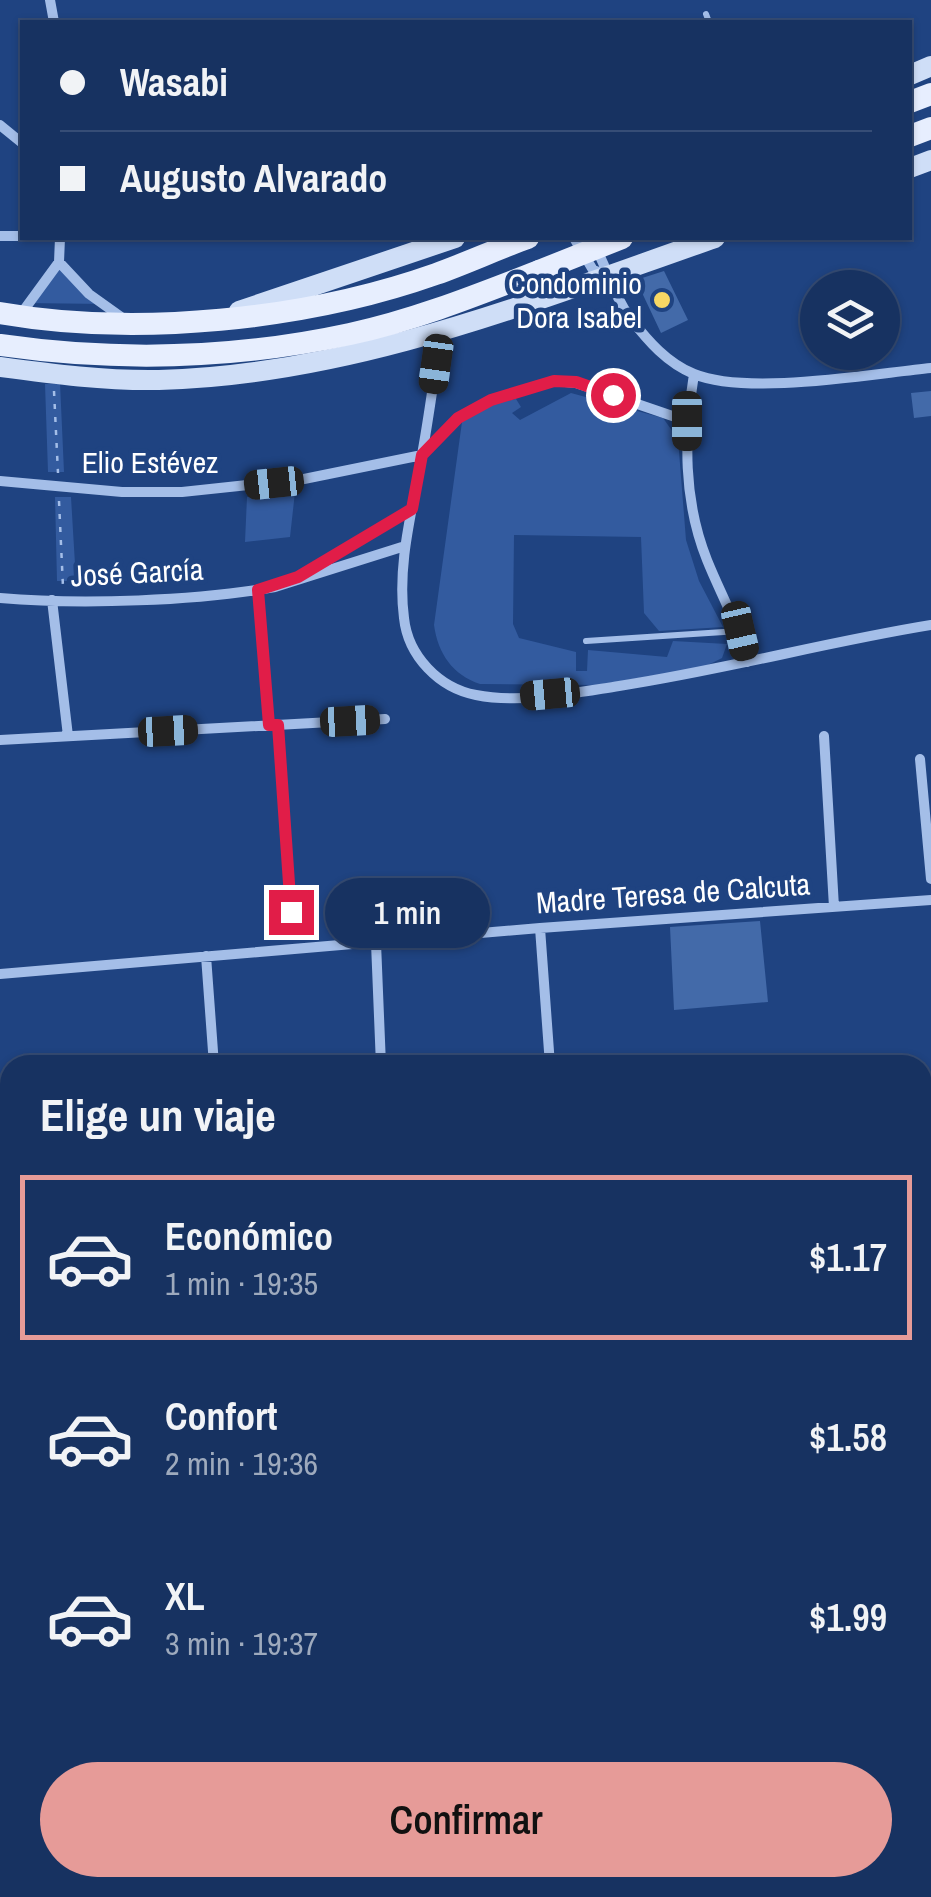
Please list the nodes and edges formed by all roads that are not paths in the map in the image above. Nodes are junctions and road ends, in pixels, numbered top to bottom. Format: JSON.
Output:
{"nodes":[{"id":1,"x":0,"y":124,"type":"edge"},
{"id":2,"x":20,"y":141,"type":"edge"},
{"id":3,"x":59,"y":240,"type":"edge"},
{"id":4,"x":410,"y":240,"type":"edge"},
{"id":5,"x":450,"y":240,"type":"edge"},
{"id":6,"x":521,"y":240,"type":"edge"},
{"id":7,"x":575,"y":240,"type":"edge"},
{"id":8,"x":591,"y":240,"type":"edge"},
{"id":9,"x":618,"y":240,"type":"edge"},
{"id":10,"x":708,"y":240,"type":"edge"},
{"id":11,"x":59,"y":262,"type":"junction"},
{"id":12,"x":389,"y":262,"type":"junction"},
{"id":13,"x":606,"y":276,"type":"junction"},
{"id":14,"x":10,"y":315,"type":"edge"},
{"id":15,"x":216,"y":320,"type":"junction"},
{"id":16,"x":129,"y":322,"type":"junction"},
{"id":17,"x":440,"y":333,"type":"junction"},
{"id":18,"x":0,"y":346,"type":"edge"},
{"id":19,"x":0,"y":367,"type":"edge"},
{"id":20,"x":931,"y":368,"type":"edge"},
{"id":21,"x":694,"y":374,"type":"junction"},
{"id":22,"x":687,"y":421,"type":"junction"},
{"id":23,"x":422,"y":455,"type":"junction"},
{"id":24,"x":0,"y":480,"type":"edge"},
{"id":25,"x":412,"y":509,"type":"junction"},
{"id":26,"x":405,"y":546,"type":"junction"},
{"id":27,"x":275,"y":587,"type":"junction"},
{"id":28,"x":258,"y":590,"type":"junction"},
{"id":29,"x":0,"y":598,"type":"edge"},
{"id":30,"x":52,"y":600,"type":"junction"},
{"id":31,"x":931,"y":625,"type":"edge"},
{"id":32,"x":740,"y":631,"type":"junction"},
{"id":33,"x":586,"y":641,"type":"dead end"},
{"id":34,"x":747,"y":662,"type":"junction"},
{"id":35,"x":386,"y":719,"type":"dead end"},
{"id":36,"x":273,"y":725,"type":"junction"},
{"id":37,"x":68,"y":736,"type":"junction"},
{"id":38,"x":824,"y":736,"type":"dead end"},
{"id":39,"x":0,"y":740,"type":"edge"},
{"id":40,"x":920,"y":760,"type":"dead end"},
{"id":41,"x":931,"y":879,"type":"edge"},
{"id":42,"x":931,"y":900,"type":"edge"},
{"id":43,"x":834,"y":907,"type":"junction"},
{"id":44,"x":291,"y":912,"type":"dead end"},
{"id":45,"x":540,"y":928,"type":"junction"},
{"id":46,"x":376,"y":943,"type":"junction"},
{"id":47,"x":206,"y":956,"type":"junction"},
{"id":48,"x":0,"y":974,"type":"edge"},
{"id":49,"x":213,"y":1055,"type":"edge"},
{"id":50,"x":382,"y":1055,"type":"edge"},
{"id":51,"x":549,"y":1055,"type":"edge"}],
"edges":[{"from":1,"to":2,"type":"street"},
{"from":3,"to":11,"type":"street"},
{"from":4,"to":12,"type":"street"},
{"from":5,"to":12,"type":"main road"},
{"from":6,"to":15,"type":"main road"},
{"from":7,"to":13,"type":"street"},
{"from":8,"to":13,"type":"street"},
{"from":9,"to":18,"type":"main road","bridge":true},
{"from":10,"to":13,"type":"main road"},
{"from":11,"to":14,"type":"street"},
{"from":11,"to":16,"type":"street"},
{"from":12,"to":15,"type":"main road"},
{"from":13,"to":17,"type":"main road"},
{"from":13,"to":21,"type":"street"},
{"from":14,"to":16,"type":"main road"},
{"from":15,"to":16,"type":"main road"},
{"from":17,"to":19,"type":"main road"},
{"from":17,"to":23,"type":"street"},
{"from":20,"to":21,"type":"street"},
{"from":21,"to":22,"type":"street"},
{"from":22,"to":23,"type":"street"},
{"from":22,"to":32,"type":"street"},
{"from":23,"to":24,"type":"street","name":"Elio Estévez"},
{"from":23,"to":25,"type":"street"},
{"from":25,"to":26,"type":"street"},
{"from":25,"to":27,"type":"street","name":"José García"},
{"from":26,"to":27,"type":"street","name":"José García"},
{"from":26,"to":34,"type":"street"},
{"from":27,"to":28,"type":"street","name":"José García"},
{"from":28,"to":30,"type":"street","name":"José García"},
{"from":28,"to":36,"type":"street"},
{"from":29,"to":30,"type":"street","name":"José García"},
{"from":30,"to":37,"type":"street"},
{"from":31,"to":34,"type":"street"},
{"from":32,"to":33,"type":"lane"},
{"from":32,"to":34,"type":"street"},
{"from":35,"to":36,"type":"street"},
{"from":36,"to":37,"type":"street"},
{"from":36,"to":44,"type":"street"},
{"from":37,"to":39,"type":"street"},
{"from":38,"to":43,"type":"street"},
{"from":40,"to":41,"type":"street"},
{"from":42,"to":43,"type":"street","name":"Madre Teresa de Calcuta"},
{"from":43,"to":45,"type":"street","name":"Madre Teresa de Calcuta"},
{"from":45,"to":46,"type":"street","name":"Madre Teresa de Calcuta"},
{"from":45,"to":51,"type":"street"},
{"from":46,"to":47,"type":"street","name":"Madre Teresa de Calcuta"},
{"from":46,"to":50,"type":"street"},
{"from":47,"to":48,"type":"street","name":"Madre Teresa de Calcuta"},
{"from":47,"to":49,"type":"street"}]}
